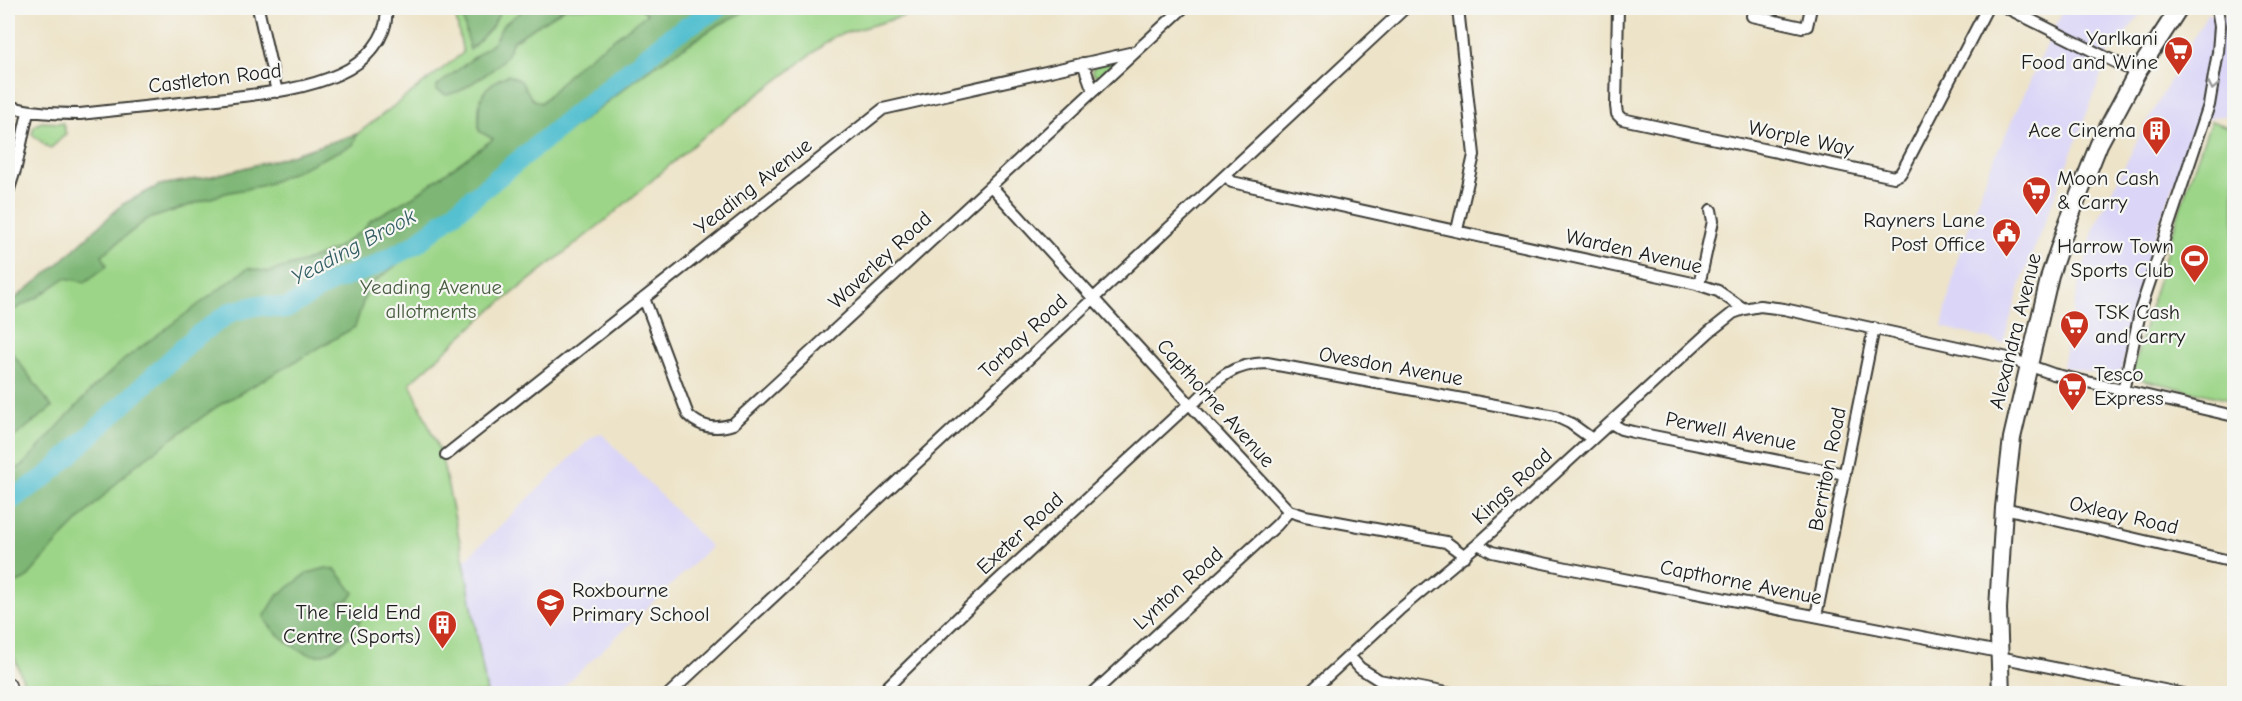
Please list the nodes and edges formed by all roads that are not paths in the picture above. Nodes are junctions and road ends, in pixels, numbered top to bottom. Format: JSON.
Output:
{"nodes":[{"id":1,"x":258,"y":8,"type":"edge"},
{"id":2,"x":386,"y":8,"type":"edge"},
{"id":3,"x":1183,"y":8,"type":"edge"},
{"id":4,"x":1405,"y":8,"type":"edge"},
{"id":5,"x":1458,"y":8,"type":"edge"},
{"id":6,"x":1618,"y":8,"type":"edge"},
{"id":7,"x":1811,"y":8,"type":"edge"},
{"id":8,"x":1987,"y":8,"type":"edge"},
{"id":9,"x":2007,"y":8,"type":"edge"},
{"id":10,"x":2179,"y":8,"type":"edge"},
{"id":11,"x":2217,"y":8,"type":"edge"},
{"id":12,"x":1752,"y":16,"type":"dead end"},
{"id":13,"x":1134,"y":52,"type":"junction"},
{"id":14,"x":1083,"y":63,"type":"junction"},
{"id":15,"x":2137,"y":73,"type":"junction"},
{"id":16,"x":1093,"y":91,"type":"junction"},
{"id":17,"x":277,"y":92,"type":"junction"},
{"id":18,"x":8,"y":106,"type":"edge"},
{"id":19,"x":28,"y":112,"type":"junction"},
{"id":20,"x":1226,"y":175,"type":"junction"},
{"id":21,"x":991,"y":186,"type":"junction"},
{"id":22,"x":8,"y":192,"type":"edge"},
{"id":23,"x":1711,"y":210,"type":"dead end"},
{"id":24,"x":1457,"y":230,"type":"junction"},
{"id":25,"x":1699,"y":285,"type":"junction"},
{"id":26,"x":644,"y":298,"type":"junction"},
{"id":27,"x":1094,"y":298,"type":"junction"},
{"id":28,"x":1744,"y":309,"type":"junction"},
{"id":29,"x":1874,"y":328,"type":"junction"},
{"id":30,"x":2030,"y":367,"type":"junction"},
{"id":31,"x":2122,"y":391,"type":"junction"},
{"id":32,"x":1190,"y":405,"type":"junction"},
{"id":33,"x":2235,"y":416,"type":"edge"},
{"id":34,"x":1611,"y":423,"type":"junction"},
{"id":35,"x":1592,"y":439,"type":"junction"},
{"id":36,"x":446,"y":454,"type":"dead end"},
{"id":37,"x":1845,"y":474,"type":"junction"},
{"id":38,"x":2004,"y":508,"type":"junction"},
{"id":39,"x":1289,"y":511,"type":"junction"},
{"id":40,"x":1478,"y":544,"type":"junction"},
{"id":41,"x":1465,"y":556,"type":"junction"},
{"id":42,"x":2235,"y":562,"type":"edge"},
{"id":43,"x":1816,"y":616,"type":"junction"},
{"id":44,"x":1999,"y":654,"type":"junction"},
{"id":45,"x":1349,"y":656,"type":"junction"},
{"id":46,"x":8,"y":686,"type":"edge"},
{"id":47,"x":10,"y":693,"type":"edge"},
{"id":48,"x":669,"y":693,"type":"edge"},
{"id":49,"x":879,"y":693,"type":"edge"},
{"id":50,"x":1092,"y":693,"type":"edge"},
{"id":51,"x":1308,"y":693,"type":"edge"},
{"id":52,"x":1452,"y":693,"type":"edge"},
{"id":53,"x":2001,"y":693,"type":"edge"},
{"id":54,"x":2184,"y":693,"type":"edge"}],
"edges":[{"from":1,"to":17,"type":"street"},
{"from":2,"to":17,"type":"street","name":"Castleton Road"},
{"from":3,"to":13,"type":"street","name":"Waverley Road"},
{"from":4,"to":20,"type":"street","name":"Torbay Road"},
{"from":5,"to":24,"type":"street"},
{"from":6,"to":8,"type":"street","name":"Worple Way"},
{"from":7,"to":12,"type":"street"},
{"from":9,"to":15,"type":"street"},
{"from":10,"to":15,"type":"main road","name":"Alexandra Avenue"},
{"from":11,"to":31,"type":"street","one_way":true},
{"from":13,"to":14,"type":"street","name":"Yeading Avenue"},
{"from":13,"to":16,"type":"street","name":"Waverley Road"},
{"from":14,"to":16,"type":"street"},
{"from":14,"to":26,"type":"street","name":"Yeading Avenue"},
{"from":15,"to":30,"type":"main road","name":"Alexandra Avenue"},
{"from":16,"to":21,"type":"street","name":"Waverley Road"},
{"from":17,"to":19,"type":"street","name":"Castleton Road"},
{"from":18,"to":19,"type":"street","name":"Castleton Road"},
{"from":19,"to":22,"type":"street"},
{"from":20,"to":24,"type":"street","name":"Warden Avenue"},
{"from":20,"to":27,"type":"street","name":"Torbay Road"},
{"from":21,"to":26,"type":"street","name":"Waverley Road"},
{"from":21,"to":27,"type":"street","name":"Capthorne Avenue"},
{"from":23,"to":25,"type":"street"},
{"from":24,"to":25,"type":"street","name":"Warden Avenue"},
{"from":25,"to":28,"type":"street","name":"Warden Avenue"},
{"from":26,"to":36,"type":"street","name":"Yeading Avenue"},
{"from":27,"to":32,"type":"street","name":"Capthorne Avenue"},
{"from":27,"to":48,"type":"street","name":"Torbay Road"},
{"from":28,"to":29,"type":"street"},
{"from":28,"to":34,"type":"street","name":"Kings Road"},
{"from":29,"to":30,"type":"street"},
{"from":29,"to":37,"type":"street","name":"Berriton Road"},
{"from":30,"to":31,"type":"street"},
{"from":30,"to":38,"type":"main road","name":"Alexandra Avenue"},
{"from":31,"to":33,"type":"street"},
{"from":32,"to":35,"type":"street","name":"Ovesdon Avenue"},
{"from":32,"to":39,"type":"street","name":"Capthorne Avenue"},
{"from":32,"to":49,"type":"street","name":"Exeter Road"},
{"from":34,"to":35,"type":"street","name":"Kings Road"},
{"from":34,"to":37,"type":"street","name":"Perwell Avenue"},
{"from":35,"to":40,"type":"street","name":"Kings Road"},
{"from":37,"to":43,"type":"street","name":"Berriton Road"},
{"from":38,"to":42,"type":"street","name":"Oxleay Road"},
{"from":38,"to":44,"type":"main road","name":"Alexandra Avenue"},
{"from":39,"to":41,"type":"street"},
{"from":39,"to":50,"type":"street","name":"Lynton Road"},
{"from":40,"to":41,"type":"street","name":"Kings Road"},
{"from":40,"to":43,"type":"street","name":"Capthorne Avenue"},
{"from":41,"to":45,"type":"street","name":"Kings Road"},
{"from":43,"to":44,"type":"street","name":"Capthorne Avenue"},
{"from":44,"to":53,"type":"main road","name":"Alexandra Avenue"},
{"from":44,"to":54,"type":"street","name":"Capthorne Avenue"},
{"from":45,"to":51,"type":"street","name":"Kings Road"},
{"from":45,"to":52,"type":"street"},
{"from":46,"to":47,"type":"street"}]}
